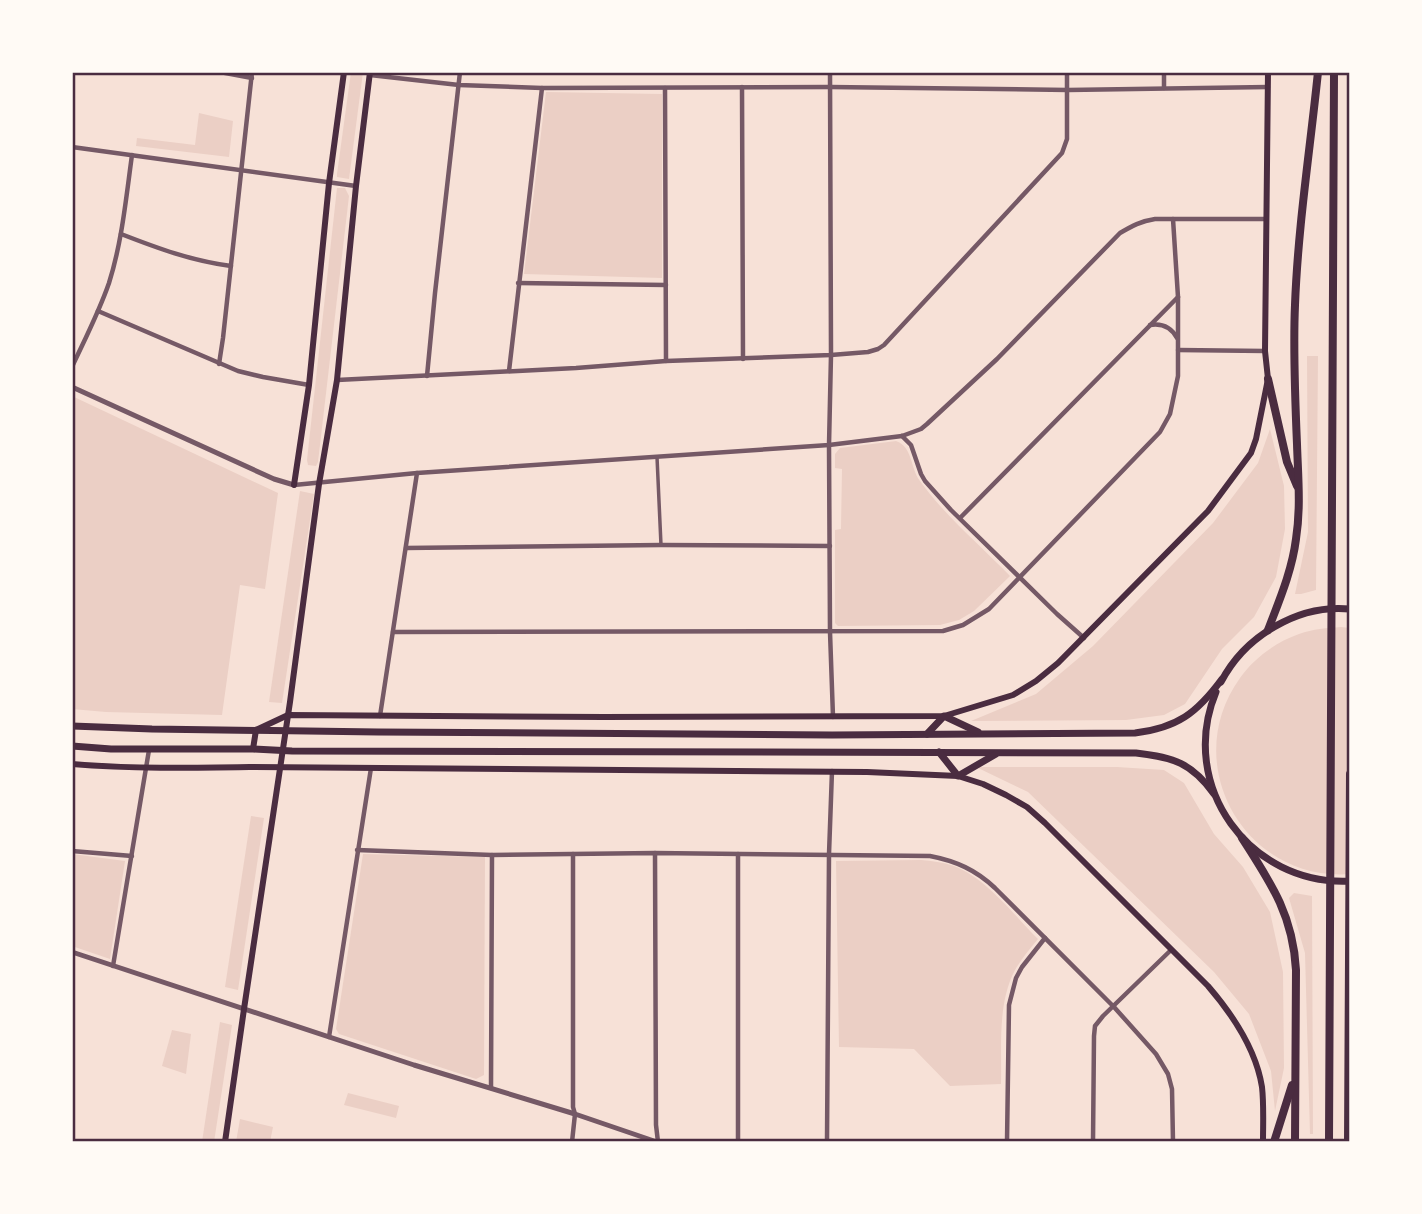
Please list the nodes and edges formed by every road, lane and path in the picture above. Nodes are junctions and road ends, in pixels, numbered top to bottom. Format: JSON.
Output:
{"nodes":[{"id":1,"x":220,"y":72,"type":"edge"},
{"id":2,"x":344,"y":72,"type":"edge"},
{"id":3,"x":460,"y":72,"type":"edge"},
{"id":4,"x":830,"y":72,"type":"edge"},
{"id":5,"x":1068,"y":72,"type":"edge"},
{"id":6,"x":1164,"y":72,"type":"edge"},
{"id":7,"x":1268,"y":72,"type":"edge"},
{"id":8,"x":1318,"y":72,"type":"edge"},
{"id":9,"x":1334,"y":72,"type":"edge"},
{"id":10,"x":370,"y":73,"type":"edge"},
{"id":11,"x":252,"y":75,"type":"edge"},
{"id":12,"x":459,"y":85,"type":"junction"},
{"id":13,"x":830,"y":87,"type":"junction"},
{"id":14,"x":1268,"y":87,"type":"junction"},
{"id":15,"x":542,"y":88,"type":"junction"},
{"id":16,"x":665,"y":88,"type":"junction"},
{"id":17,"x":743,"y":88,"type":"junction"},
{"id":18,"x":1164,"y":88,"type":"junction"},
{"id":19,"x":1068,"y":90,"type":"junction"},
{"id":20,"x":72,"y":147,"type":"edge"},
{"id":21,"x":132,"y":155,"type":"junction"},
{"id":22,"x":241,"y":170,"type":"junction"},
{"id":23,"x":330,"y":183,"type":"junction"},
{"id":24,"x":356,"y":186,"type":"junction"},
{"id":25,"x":1172,"y":219,"type":"junction"},
{"id":26,"x":1267,"y":219,"type":"junction"},
{"id":27,"x":121,"y":234,"type":"junction"},
{"id":28,"x":231,"y":266,"type":"junction"},
{"id":29,"x":518,"y":283,"type":"junction"},
{"id":30,"x":666,"y":285,"type":"junction"},
{"id":31,"x":1178,"y":297,"type":"junction"},
{"id":32,"x":98,"y":311,"type":"junction"},
{"id":33,"x":1150,"y":325,"type":"junction"},
{"id":34,"x":1178,"y":338,"type":"junction"},
{"id":35,"x":1178,"y":350,"type":"junction"},
{"id":36,"x":1265,"y":351,"type":"junction"},
{"id":37,"x":831,"y":355,"type":"junction"},
{"id":38,"x":743,"y":359,"type":"junction"},
{"id":39,"x":666,"y":361,"type":"junction"},
{"id":40,"x":219,"y":363,"type":"junction"},
{"id":41,"x":72,"y":367,"type":"edge"},
{"id":42,"x":509,"y":371,"type":"junction"},
{"id":43,"x":427,"y":376,"type":"junction"},
{"id":44,"x":1268,"y":379,"type":"junction"},
{"id":45,"x":337,"y":380,"type":"junction"},
{"id":46,"x":309,"y":386,"type":"junction"},
{"id":47,"x":72,"y":387,"type":"edge"},
{"id":48,"x":902,"y":436,"type":"junction"},
{"id":49,"x":829,"y":445,"type":"junction"},
{"id":50,"x":657,"y":457,"type":"junction"},
{"id":51,"x":417,"y":473,"type":"junction"},
{"id":52,"x":319,"y":484,"type":"junction"},
{"id":53,"x":294,"y":485,"type":"junction"},
{"id":54,"x":1299,"y":492,"type":"junction"},
{"id":55,"x":960,"y":518,"type":"junction"},
{"id":56,"x":660,"y":545,"type":"junction"},
{"id":57,"x":830,"y":546,"type":"junction"},
{"id":58,"x":405,"y":548,"type":"junction"},
{"id":59,"x":1020,"y":577,"type":"junction"},
{"id":60,"x":1350,"y":610,"type":"edge"},
{"id":61,"x":1268,"y":630,"type":"junction"},
{"id":62,"x":393,"y":632,"type":"junction"},
{"id":63,"x":830,"y":632,"type":"junction"},
{"id":64,"x":1084,"y":638,"type":"junction"},
{"id":65,"x":1222,"y":679,"type":"junction"},
{"id":66,"x":288,"y":715,"type":"junction"},
{"id":67,"x":380,"y":716,"type":"junction"},
{"id":68,"x":944,"y":716,"type":"junction"},
{"id":69,"x":833,"y":717,"type":"junction"},
{"id":70,"x":72,"y":726,"type":"edge"},
{"id":71,"x":256,"y":730,"type":"junction"},
{"id":72,"x":285,"y":730,"type":"junction"},
{"id":73,"x":928,"y":734,"type":"junction"},
{"id":74,"x":982,"y":734,"type":"junction"},
{"id":75,"x":72,"y":746,"type":"edge"},
{"id":76,"x":253,"y":749,"type":"junction"},
{"id":77,"x":149,"y":750,"type":"junction"},
{"id":78,"x":282,"y":751,"type":"junction"},
{"id":79,"x":939,"y":752,"type":"junction"},
{"id":80,"x":996,"y":753,"type":"junction"},
{"id":81,"x":72,"y":764,"type":"edge"},
{"id":82,"x":146,"y":767,"type":"junction"},
{"id":83,"x":280,"y":768,"type":"junction"},
{"id":84,"x":371,"y":768,"type":"junction"},
{"id":85,"x":832,"y":771,"type":"junction"},
{"id":86,"x":1350,"y":774,"type":"edge"},
{"id":87,"x":958,"y":776,"type":"junction"},
{"id":88,"x":1214,"y":794,"type":"junction"},
{"id":89,"x":1242,"y":838,"type":"junction"},
{"id":90,"x":357,"y":850,"type":"junction"},
{"id":91,"x":72,"y":851,"type":"edge"},
{"id":92,"x":654,"y":853,"type":"junction"},
{"id":93,"x":573,"y":854,"type":"junction"},
{"id":94,"x":738,"y":854,"type":"junction"},
{"id":95,"x":492,"y":855,"type":"junction"},
{"id":96,"x":829,"y":855,"type":"junction"},
{"id":97,"x":132,"y":856,"type":"junction"},
{"id":98,"x":1350,"y":881,"type":"edge"},
{"id":99,"x":1045,"y":938,"type":"junction"},
{"id":100,"x":1171,"y":950,"type":"junction"},
{"id":101,"x":72,"y":952,"type":"edge"},
{"id":102,"x":113,"y":966,"type":"junction"},
{"id":103,"x":1114,"y":1007,"type":"junction"},
{"id":104,"x":244,"y":1009,"type":"junction"},
{"id":105,"x":329,"y":1037,"type":"junction"},
{"id":106,"x":1295,"y":1075,"type":"junction"},
{"id":107,"x":491,"y":1089,"type":"junction"},
{"id":108,"x":575,"y":1114,"type":"junction"},
{"id":109,"x":225,"y":1142,"type":"edge"},
{"id":110,"x":572,"y":1142,"type":"edge"},
{"id":111,"x":657,"y":1142,"type":"edge"},
{"id":112,"x":738,"y":1142,"type":"edge"},
{"id":113,"x":827,"y":1142,"type":"edge"},
{"id":114,"x":1007,"y":1142,"type":"edge"},
{"id":115,"x":1093,"y":1142,"type":"edge"},
{"id":116,"x":1173,"y":1142,"type":"edge"},
{"id":117,"x":1263,"y":1142,"type":"edge"},
{"id":118,"x":1274,"y":1142,"type":"edge"},
{"id":119,"x":1295,"y":1142,"type":"edge"},
{"id":120,"x":1329,"y":1142,"type":"edge"},
{"id":121,"x":1348,"y":1142,"type":"edge"}],
"edges":[{"from":1,"to":11,"type":"street"},
{"from":2,"to":23,"type":"main road"},
{"from":3,"to":12,"type":"street"},
{"from":4,"to":13,"type":"street"},
{"from":5,"to":19,"type":"street"},
{"from":6,"to":18,"type":"street"},
{"from":7,"to":14,"type":"main road"},
{"from":8,"to":54,"type":"highway"},
{"from":9,"to":120,"type":"highway"},
{"from":10,"to":12,"type":"street"},
{"from":10,"to":24,"type":"main road"},
{"from":11,"to":22,"type":"street"},
{"from":12,"to":15,"type":"street"},
{"from":12,"to":43,"type":"street"},
{"from":13,"to":17,"type":"street"},
{"from":13,"to":19,"type":"street"},
{"from":13,"to":37,"type":"street"},
{"from":14,"to":18,"type":"street"},
{"from":14,"to":26,"type":"main road"},
{"from":15,"to":16,"type":"street"},
{"from":15,"to":29,"type":"street"},
{"from":16,"to":17,"type":"street"},
{"from":16,"to":30,"type":"street"},
{"from":17,"to":38,"type":"street"},
{"from":18,"to":19,"type":"street"},
{"from":19,"to":37,"type":"street"},
{"from":20,"to":21,"type":"street"},
{"from":21,"to":22,"type":"street"},
{"from":21,"to":27,"type":"street"},
{"from":22,"to":23,"type":"street"},
{"from":22,"to":28,"type":"street"},
{"from":23,"to":24,"type":"street"},
{"from":23,"to":46,"type":"main road"},
{"from":24,"to":45,"type":"main road"},
{"from":25,"to":26,"type":"street"},
{"from":25,"to":31,"type":"street"},
{"from":25,"to":48,"type":"street"},
{"from":26,"to":36,"type":"main road"},
{"from":27,"to":28,"type":"street"},
{"from":27,"to":32,"type":"street"},
{"from":28,"to":40,"type":"street"},
{"from":29,"to":30,"type":"street"},
{"from":29,"to":42,"type":"street"},
{"from":30,"to":39,"type":"street"},
{"from":31,"to":33,"type":"street"},
{"from":31,"to":34,"type":"street"},
{"from":32,"to":40,"type":"street"},
{"from":32,"to":41,"type":"street"},
{"from":33,"to":34,"type":"street"},
{"from":33,"to":55,"type":"street"},
{"from":34,"to":35,"type":"street"},
{"from":35,"to":36,"type":"street"},
{"from":35,"to":59,"type":"street"},
{"from":36,"to":44,"type":"main road"},
{"from":37,"to":38,"type":"street"},
{"from":37,"to":49,"type":"street"},
{"from":38,"to":39,"type":"street"},
{"from":39,"to":42,"type":"street"},
{"from":40,"to":46,"type":"street"},
{"from":42,"to":43,"type":"street"},
{"from":43,"to":45,"type":"street"},
{"from":44,"to":54,"type":"highway"},
{"from":44,"to":64,"type":"main road"},
{"from":45,"to":52,"type":"main road"},
{"from":46,"to":53,"type":"main road"},
{"from":47,"to":53,"type":"street"},
{"from":48,"to":49,"type":"street"},
{"from":48,"to":55,"type":"street"},
{"from":49,"to":50,"type":"street"},
{"from":49,"to":57,"type":"street"},
{"from":50,"to":51,"type":"street"},
{"from":50,"to":56,"type":"street"},
{"from":51,"to":52,"type":"street"},
{"from":51,"to":58,"type":"street"},
{"from":52,"to":53,"type":"street"},
{"from":52,"to":66,"type":"main road"},
{"from":54,"to":61,"type":"highway"},
{"from":55,"to":59,"type":"street"},
{"from":56,"to":57,"type":"street"},
{"from":56,"to":58,"type":"street"},
{"from":57,"to":63,"type":"street"},
{"from":58,"to":62,"type":"street"},
{"from":59,"to":63,"type":"street"},
{"from":59,"to":64,"type":"street"},
{"from":60,"to":61,"type":"highway"},
{"from":61,"to":65,"type":"highway"},
{"from":62,"to":63,"type":"street"},
{"from":62,"to":67,"type":"street"},
{"from":63,"to":69,"type":"street"},
{"from":64,"to":68,"type":"main road"},
{"from":65,"to":74,"type":"highway"},
{"from":65,"to":88,"type":"highway"},
{"from":66,"to":67,"type":"main road"},
{"from":66,"to":71,"type":"main road"},
{"from":66,"to":72,"type":"main road"},
{"from":67,"to":69,"type":"main road"},
{"from":68,"to":69,"type":"main road"},
{"from":68,"to":73,"type":"highway"},
{"from":68,"to":74,"type":"highway"},
{"from":70,"to":71,"type":"highway"},
{"from":71,"to":72,"type":"highway"},
{"from":71,"to":76,"type":"main road"},
{"from":72,"to":73,"type":"highway"},
{"from":72,"to":78,"type":"main road"},
{"from":73,"to":74,"type":"highway"},
{"from":75,"to":77,"type":"highway"},
{"from":76,"to":77,"type":"highway"},
{"from":76,"to":78,"type":"highway"},
{"from":77,"to":82,"type":"street"},
{"from":78,"to":79,"type":"highway"},
{"from":78,"to":83,"type":"main road"},
{"from":79,"to":80,"type":"highway"},
{"from":79,"to":87,"type":"highway"},
{"from":80,"to":87,"type":"highway"},
{"from":80,"to":88,"type":"highway"},
{"from":81,"to":82,"type":"main road"},
{"from":82,"to":83,"type":"main road"},
{"from":82,"to":97,"type":"street"},
{"from":83,"to":84,"type":"main road"},
{"from":83,"to":104,"type":"main road"},
{"from":84,"to":85,"type":"main road"},
{"from":84,"to":90,"type":"street"},
{"from":85,"to":87,"type":"main road"},
{"from":85,"to":96,"type":"street"},
{"from":86,"to":121,"type":"highway"},
{"from":87,"to":100,"type":"main road"},
{"from":88,"to":89,"type":"highway"},
{"from":89,"to":98,"type":"highway"},
{"from":89,"to":106,"type":"highway"},
{"from":90,"to":95,"type":"street"},
{"from":90,"to":105,"type":"street"},
{"from":91,"to":97,"type":"street"},
{"from":92,"to":93,"type":"street"},
{"from":92,"to":94,"type":"street"},
{"from":92,"to":111,"type":"street"},
{"from":93,"to":95,"type":"street"},
{"from":93,"to":108,"type":"street"},
{"from":94,"to":96,"type":"street"},
{"from":94,"to":112,"type":"street"},
{"from":95,"to":107,"type":"street"},
{"from":96,"to":99,"type":"street"},
{"from":96,"to":113,"type":"street"},
{"from":97,"to":102,"type":"street"},
{"from":99,"to":103,"type":"street"},
{"from":99,"to":114,"type":"street"},
{"from":100,"to":103,"type":"street"},
{"from":100,"to":117,"type":"main road"},
{"from":101,"to":102,"type":"street"},
{"from":102,"to":104,"type":"street"},
{"from":103,"to":115,"type":"street"},
{"from":103,"to":116,"type":"street"},
{"from":104,"to":105,"type":"street"},
{"from":104,"to":109,"type":"main road"},
{"from":105,"to":107,"type":"street"},
{"from":106,"to":118,"type":"highway"},
{"from":106,"to":119,"type":"highway"},
{"from":107,"to":108,"type":"street"},
{"from":108,"to":110,"type":"street"},
{"from":108,"to":111,"type":"street"}]}
